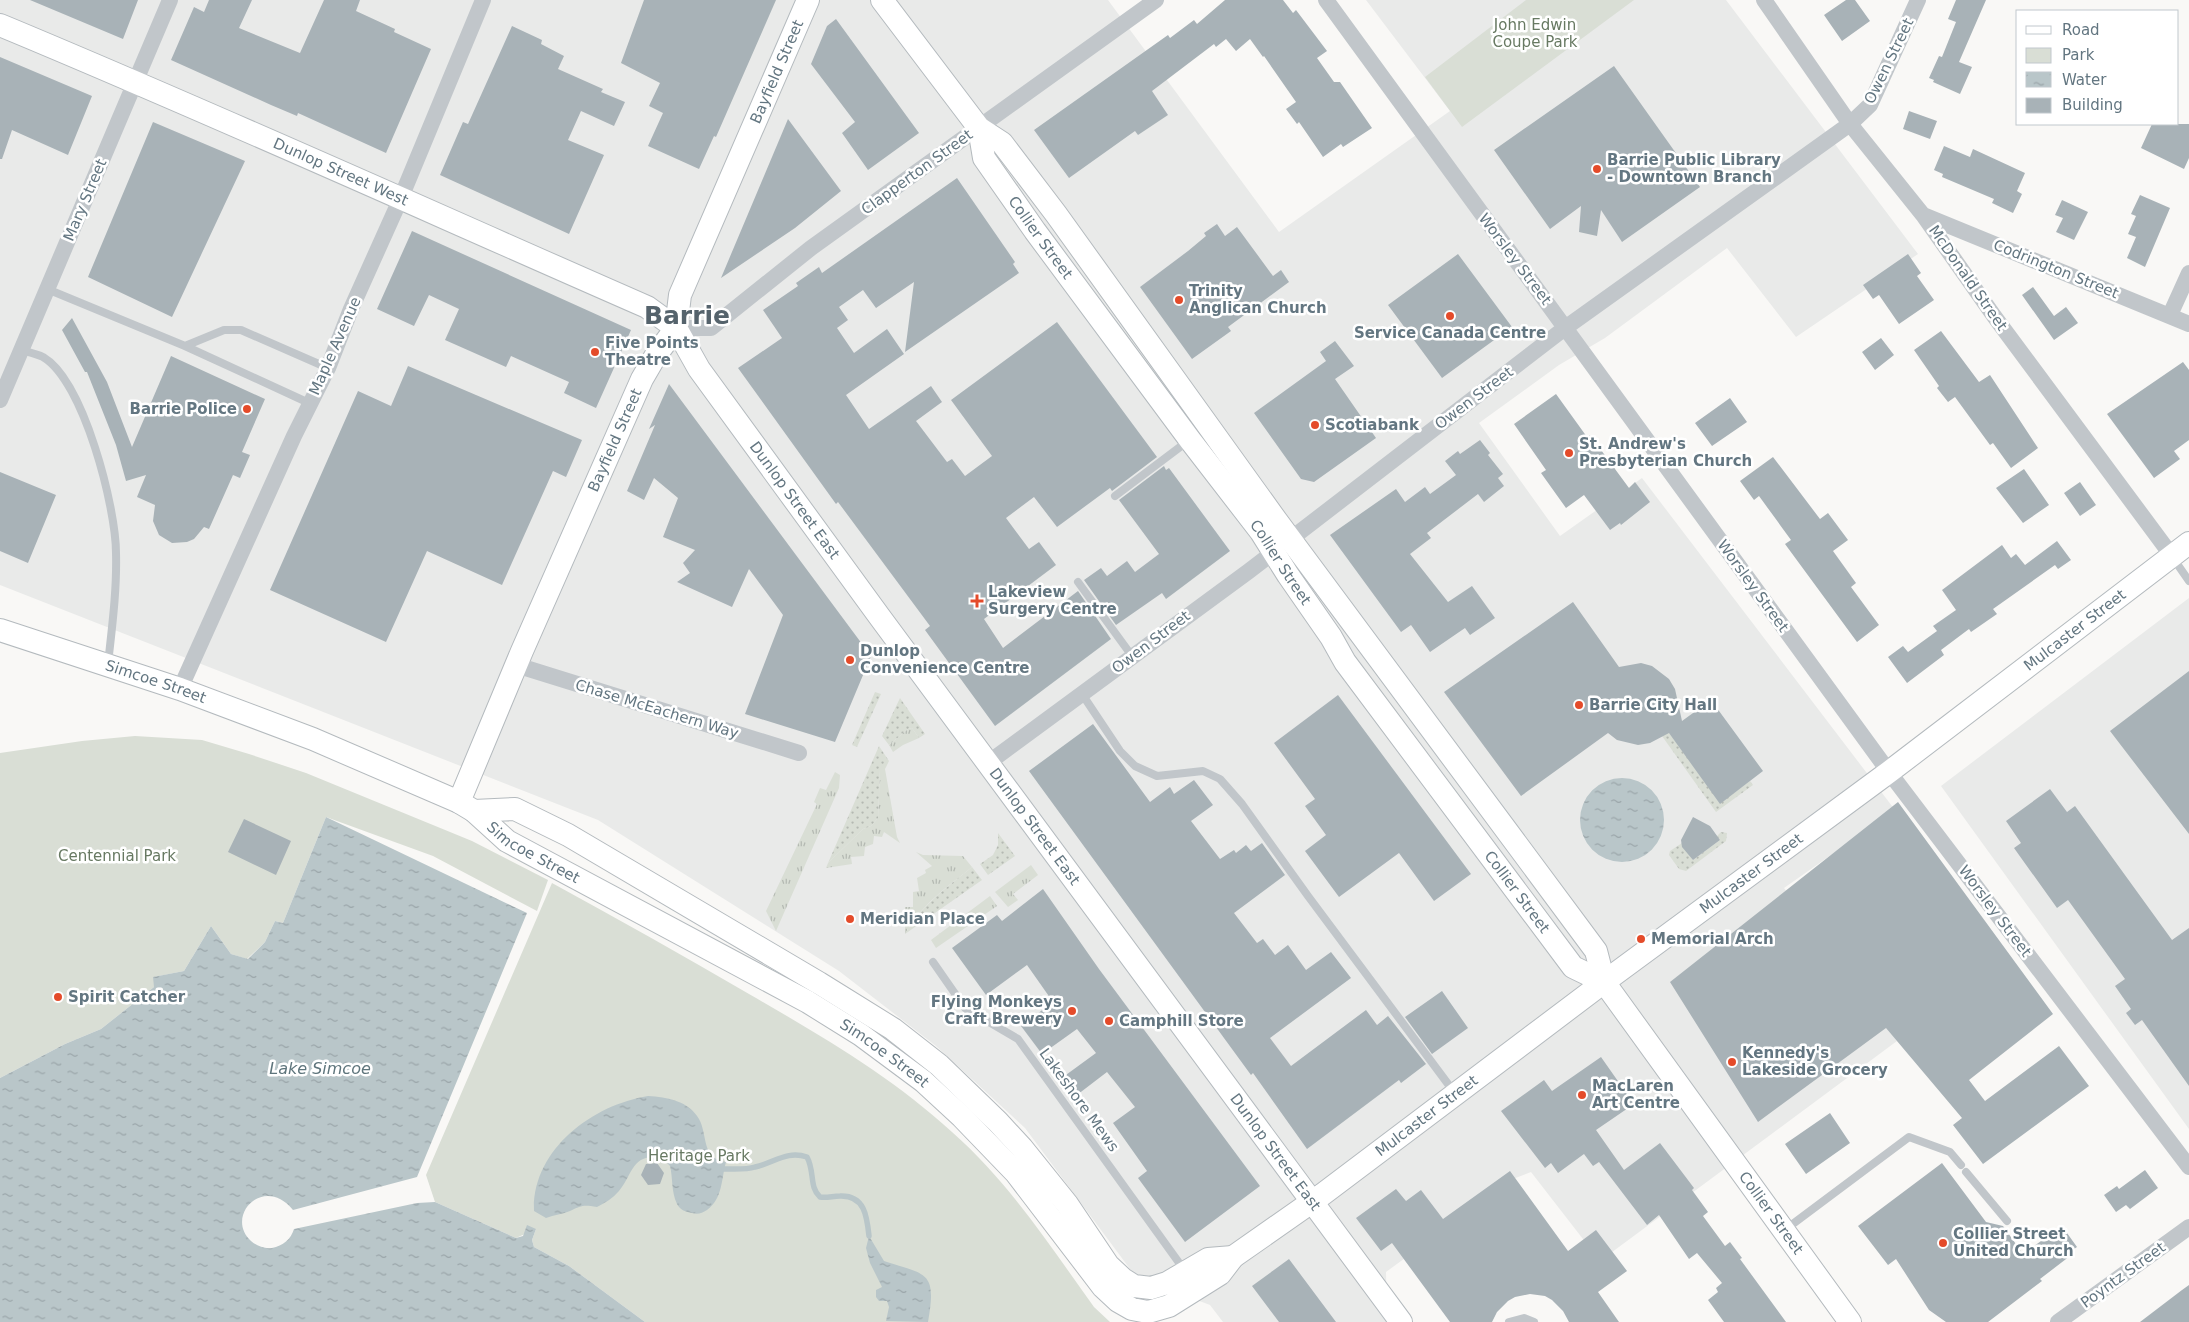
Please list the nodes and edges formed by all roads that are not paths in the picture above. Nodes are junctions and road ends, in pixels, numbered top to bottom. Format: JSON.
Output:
{"nodes":[{"id":1,"x":170,"y":0,"type":"edge"},
{"id":2,"x":483,"y":0,"type":"edge"},
{"id":3,"x":808,"y":0,"type":"edge"},
{"id":4,"x":882,"y":0,"type":"edge"},
{"id":5,"x":1156,"y":0,"type":"edge"},
{"id":6,"x":1326,"y":0,"type":"edge"},
{"id":7,"x":1764,"y":0,"type":"edge"},
{"id":8,"x":1918,"y":0,"type":"edge"},
{"id":9,"x":0,"y":25,"type":"edge"},
{"id":10,"x":135,"y":81,"type":"junction"},
{"id":11,"x":1850,"y":124,"type":"junction"},
{"id":12,"x":979,"y":128,"type":"junction"},
{"id":13,"x":400,"y":200,"type":"junction"},
{"id":14,"x":1923,"y":215,"type":"junction"},
{"id":15,"x":2189,"y":273,"type":"edge"},
{"id":16,"x":47,"y":289,"type":"junction"},
{"id":17,"x":2170,"y":315,"type":"junction"},
{"id":18,"x":2189,"y":324,"type":"edge"},
{"id":19,"x":676,"y":328,"type":"junction"},
{"id":20,"x":1565,"y":328,"type":"junction"},
{"id":21,"x":186,"y":346,"type":"junction"},
{"id":22,"x":21,"y":350,"type":"junction"},
{"id":23,"x":328,"y":368,"type":"junction"},
{"id":24,"x":0,"y":400,"type":"edge"},
{"id":25,"x":309,"y":403,"type":"junction"},
{"id":26,"x":1190,"y":440,"type":"junction"},
{"id":27,"x":1115,"y":496,"type":"dead end"},
{"id":28,"x":1282,"y":545,"type":"junction"},
{"id":29,"x":2180,"y":550,"type":"edge"},
{"id":30,"x":2189,"y":581,"type":"edge"},
{"id":31,"x":1078,"y":582,"type":"dead end"},
{"id":32,"x":0,"y":630,"type":"edge"},
{"id":33,"x":1132,"y":656,"type":"junction"},
{"id":34,"x":108,"y":664,"type":"junction"},
{"id":35,"x":516,"y":665,"type":"junction"},
{"id":36,"x":180,"y":689,"type":"junction"},
{"id":37,"x":1082,"y":694,"type":"junction"},
{"id":38,"x":799,"y":753,"type":"dead end"},
{"id":39,"x":988,"y":763,"type":"junction"},
{"id":40,"x":1888,"y":772,"type":"junction"},
{"id":41,"x":466,"y":806,"type":"junction"},
{"id":42,"x":933,"y":962,"type":"dead end"},
{"id":43,"x":1604,"y":982,"type":"junction"},
{"id":44,"x":1456,"y":1094,"type":"junction"},
{"id":45,"x":2189,"y":1167,"type":"edge"},
{"id":46,"x":1312,"y":1202,"type":"junction"},
{"id":47,"x":2007,"y":1221,"type":"dead end"},
{"id":48,"x":2189,"y":1227,"type":"edge"},
{"id":49,"x":1784,"y":1230,"type":"junction"},
{"id":50,"x":1233,"y":1257,"type":"junction"},
{"id":51,"x":1186,"y":1272,"type":"junction"},
{"id":52,"x":1401,"y":1322,"type":"edge"},
{"id":53,"x":1509,"y":1322,"type":"edge"},
{"id":54,"x":1534,"y":1322,"type":"edge"},
{"id":55,"x":1850,"y":1322,"type":"edge"},
{"id":56,"x":2058,"y":1322,"type":"edge"}],
"edges":[{"from":1,"to":10,"type":"street","name":"Mary Street"},
{"from":2,"to":13,"type":"street","name":"Maple Avenue"},
{"from":3,"to":19,"type":"main road","name":"Bayfield Street"},
{"from":4,"to":12,"type":"main road","name":"Collier Street"},
{"from":5,"to":12,"type":"street","name":"Clapperton Street"},
{"from":6,"to":20,"type":"street","name":"Worsley Street"},
{"from":7,"to":11,"type":"street","name":"McDonald Street"},
{"from":8,"to":11,"type":"street","name":"Owen Street"},
{"from":9,"to":10,"type":"main road","name":"Dunlop Street West"},
{"from":10,"to":13,"type":"main road","name":"Dunlop Street West"},
{"from":10,"to":16,"type":"street","name":"Mary Street"},
{"from":11,"to":14,"type":"street","name":"McDonald Street"},
{"from":11,"to":20,"type":"street","name":"Owen Street"},
{"from":12,"to":19,"type":"street","name":"Clapperton Street"},
{"from":12,"to":26,"type":"main road","name":"Collier Street"},
{"from":12,"to":28,"type":"main road","name":"Collier Street"},
{"from":13,"to":19,"type":"main road","name":"Dunlop Street West"},
{"from":13,"to":23,"type":"street","name":"Maple Avenue"},
{"from":14,"to":17,"type":"street","name":"Codrington Street"},
{"from":14,"to":29,"type":"street","name":"McDonald Street"},
{"from":15,"to":17,"type":"street"},
{"from":16,"to":21,"type":"lane"},
{"from":16,"to":22,"type":"street","name":"Mary Street"},
{"from":17,"to":18,"type":"street","name":"Codrington Street"},
{"from":19,"to":35,"type":"main road","name":"Bayfield Street"},
{"from":19,"to":39,"type":"main road","name":"Dunlop Street East"},
{"from":20,"to":28,"type":"street","name":"Owen Street"},
{"from":20,"to":40,"type":"street","name":"Worsley Street"},
{"from":21,"to":23,"type":"lane"},
{"from":21,"to":25,"type":"lane"},
{"from":22,"to":24,"type":"street","name":"Mary Street"},
{"from":22,"to":34,"type":"lane"},
{"from":23,"to":25,"type":"street","name":"Maple Avenue"},
{"from":25,"to":36,"type":"street","name":"Maple Avenue"},
{"from":26,"to":27,"type":"lane"},
{"from":26,"to":28,"type":"main road","name":"Collier Street"},
{"from":28,"to":33,"type":"street","name":"Owen Street"},
{"from":28,"to":43,"type":"main road","name":"Collier Street"},
{"from":28,"to":43,"type":"main road","name":"Collier Street"},
{"from":29,"to":30,"type":"lane"},
{"from":29,"to":40,"type":"main road","name":"Mulcaster Street"},
{"from":31,"to":33,"type":"lane"},
{"from":32,"to":34,"type":"main road","name":"Simcoe Street"},
{"from":33,"to":37,"type":"street","name":"Owen Street"},
{"from":34,"to":36,"type":"main road","name":"Simcoe Street"},
{"from":35,"to":38,"type":"street","name":"Chase McEachern Way"},
{"from":35,"to":41,"type":"main road","name":"Bayfield Street"},
{"from":36,"to":41,"type":"main road","name":"Simcoe Street"},
{"from":37,"to":39,"type":"street","name":"Owen Street"},
{"from":37,"to":44,"type":"lane"},
{"from":39,"to":46,"type":"main road","name":"Dunlop Street East"},
{"from":40,"to":43,"type":"main road","name":"Mulcaster Street"},
{"from":40,"to":45,"type":"street","name":"Worsley Street"},
{"from":41,"to":50,"type":"main road","name":"Simcoe Street"},
{"from":41,"to":51,"type":"main road","name":"Simcoe Street"},
{"from":42,"to":51,"type":"lane","name":"Lakeshore Mews"},
{"from":43,"to":44,"type":"main road","name":"Mulcaster Street"},
{"from":43,"to":49,"type":"main road","name":"Collier Street"},
{"from":44,"to":46,"type":"main road","name":"Mulcaster Street"},
{"from":46,"to":50,"type":"main road","name":"Simcoe Street"},
{"from":46,"to":52,"type":"main road","name":"Dunlop Street East"},
{"from":47,"to":49,"type":"lane"},
{"from":48,"to":56,"type":"street","name":"Poyntz Street"},
{"from":49,"to":55,"type":"main road","name":"Collier Street"},
{"from":50,"to":51,"type":"main road","name":"Simcoe Street"},
{"from":53,"to":54,"type":"lane"}]}
